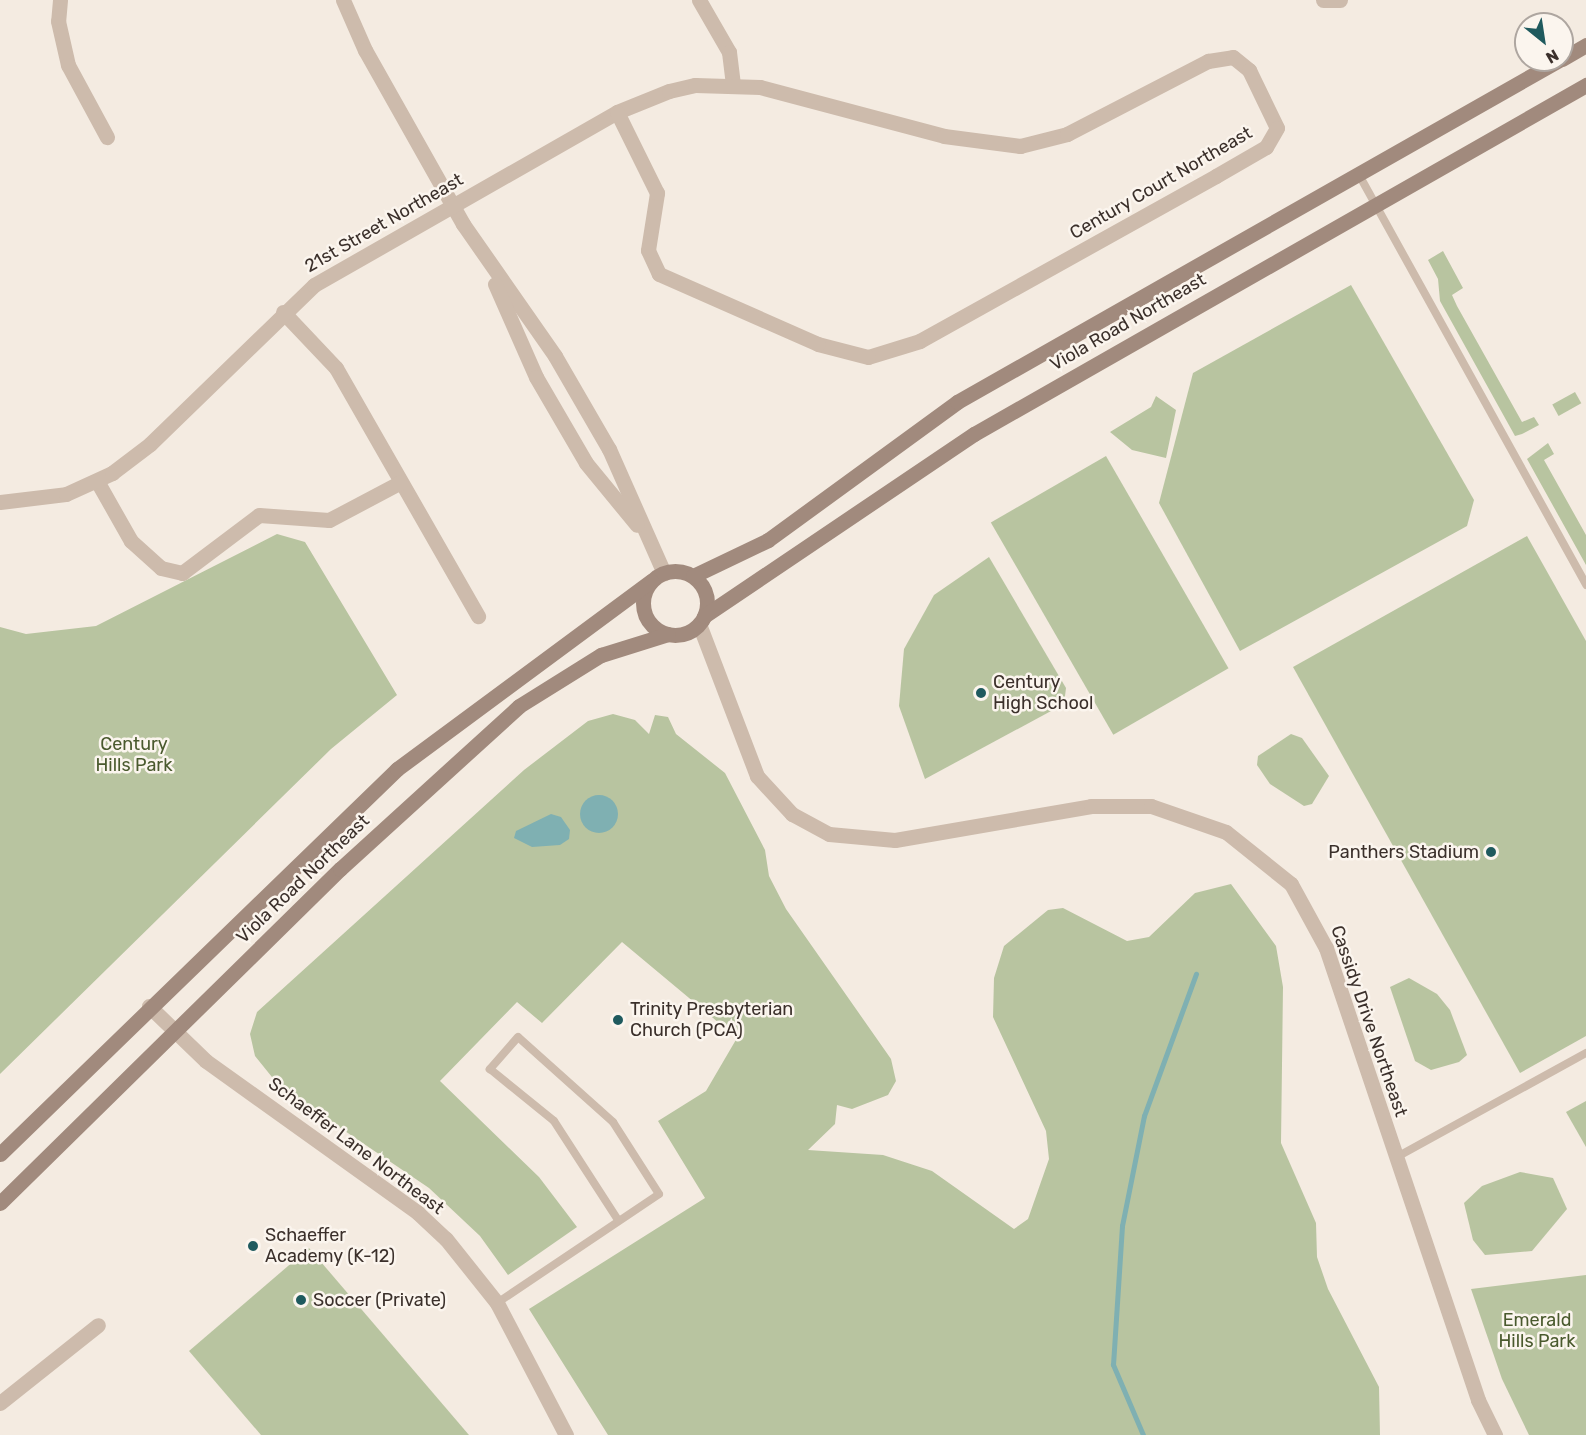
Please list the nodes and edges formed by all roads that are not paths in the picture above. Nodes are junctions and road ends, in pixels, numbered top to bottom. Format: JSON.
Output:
{"nodes":[{"id":1,"x":60,"y":0,"type":"edge"},
{"id":2,"x":343,"y":0,"type":"edge"},
{"id":3,"x":699,"y":0,"type":"edge"},
{"id":4,"x":1323,"y":0,"type":"edge"},
{"id":5,"x":1340,"y":0,"type":"edge"},
{"id":6,"x":1538,"y":72,"type":"edge"},
{"id":7,"x":733,"y":84,"type":"junction"},
{"id":8,"x":1586,"y":85,"type":"edge"},
{"id":9,"x":617,"y":112,"type":"junction"},
{"id":10,"x":107,"y":137,"type":"dead end"},
{"id":11,"x":1358,"y":173,"type":"junction"},
{"id":12,"x":1376,"y":204,"type":"junction"},
{"id":13,"x":452,"y":206,"type":"junction"},
{"id":14,"x":490,"y":270,"type":"junction"},
{"id":15,"x":283,"y":312,"type":"junction"},
{"id":16,"x":97,"y":481,"type":"junction"},
{"id":17,"x":401,"y":483,"type":"junction"},
{"id":18,"x":0,"y":502,"type":"edge"},
{"id":19,"x":640,"y":528,"type":"junction"},
{"id":20,"x":693,"y":576,"type":"junction"},
{"id":21,"x":657,"y":577,"type":"junction"},
{"id":22,"x":1586,"y":585,"type":"edge"},
{"id":23,"x":478,"y":616,"type":"dead end"},
{"id":24,"x":701,"y":620,"type":"junction"},
{"id":25,"x":668,"y":634,"type":"junction"},
{"id":26,"x":149,"y":1006,"type":"junction"},
{"id":27,"x":175,"y":1032,"type":"junction"},
{"id":28,"x":1586,"y":1053,"type":"edge"},
{"id":29,"x":0,"y":1154,"type":"edge"},
{"id":30,"x":1395,"y":1158,"type":"junction"},
{"id":31,"x":0,"y":1203,"type":"edge"},
{"id":32,"x":618,"y":1221,"type":"junction"},
{"id":33,"x":497,"y":1303,"type":"junction"},
{"id":34,"x":98,"y":1325,"type":"dead end"},
{"id":35,"x":0,"y":1403,"type":"edge"},
{"id":36,"x":566,"y":1435,"type":"edge"},
{"id":37,"x":1496,"y":1435,"type":"edge"}],
"edges":[{"from":1,"to":10,"type":"street"},
{"from":2,"to":13,"type":"street"},
{"from":3,"to":7,"type":"street"},
{"from":4,"to":5,"type":"street"},
{"from":6,"to":11,"type":"main road","name":"Viola Road Northeast"},
{"from":7,"to":9,"type":"street","name":"21st Street Northeast"},
{"from":7,"to":9,"type":"street","name":"Century Court Northeast"},
{"from":8,"to":12,"type":"main road","name":"Viola Road Northeast"},
{"from":9,"to":13,"type":"street","name":"21st Street Northeast"},
{"from":11,"to":12,"type":"lane"},
{"from":11,"to":20,"type":"main road","name":"Viola Road Northeast"},
{"from":12,"to":22,"type":"lane"},
{"from":12,"to":24,"type":"main road","name":"Viola Road Northeast"},
{"from":13,"to":14,"type":"street"},
{"from":13,"to":15,"type":"street","name":"21st Street Northeast"},
{"from":14,"to":19,"type":"street"},
{"from":14,"to":19,"type":"street"},
{"from":15,"to":16,"type":"street","name":"21st Street Northeast"},
{"from":15,"to":17,"type":"street"},
{"from":16,"to":17,"type":"street"},
{"from":16,"to":18,"type":"street","name":"21st Street Northeast"},
{"from":17,"to":23,"type":"street"},
{"from":19,"to":21,"type":"street"},
{"from":20,"to":21,"type":"main road"},
{"from":20,"to":24,"type":"main road"},
{"from":21,"to":25,"type":"main road"},
{"from":21,"to":26,"type":"main road","name":"Viola Road Northeast"},
{"from":24,"to":25,"type":"main road"},
{"from":24,"to":30,"type":"street","name":"Cassidy Drive Northeast"},
{"from":25,"to":27,"type":"main road","name":"Viola Road Northeast"},
{"from":26,"to":27,"type":"street","name":"Schaeffer Lane Northeast"},
{"from":26,"to":29,"type":"main road","name":"Viola Road Northeast"},
{"from":27,"to":31,"type":"main road","name":"Viola Road Northeast"},
{"from":27,"to":33,"type":"street","name":"Schaeffer Lane Northeast"},
{"from":28,"to":30,"type":"lane"},
{"from":30,"to":37,"type":"street","name":"Cassidy Drive Northeast"},
{"from":32,"to":32,"type":"lane"},
{"from":32,"to":33,"type":"lane"},
{"from":33,"to":36,"type":"street","name":"Schaeffer Lane Northeast"},
{"from":34,"to":35,"type":"street"}]}
